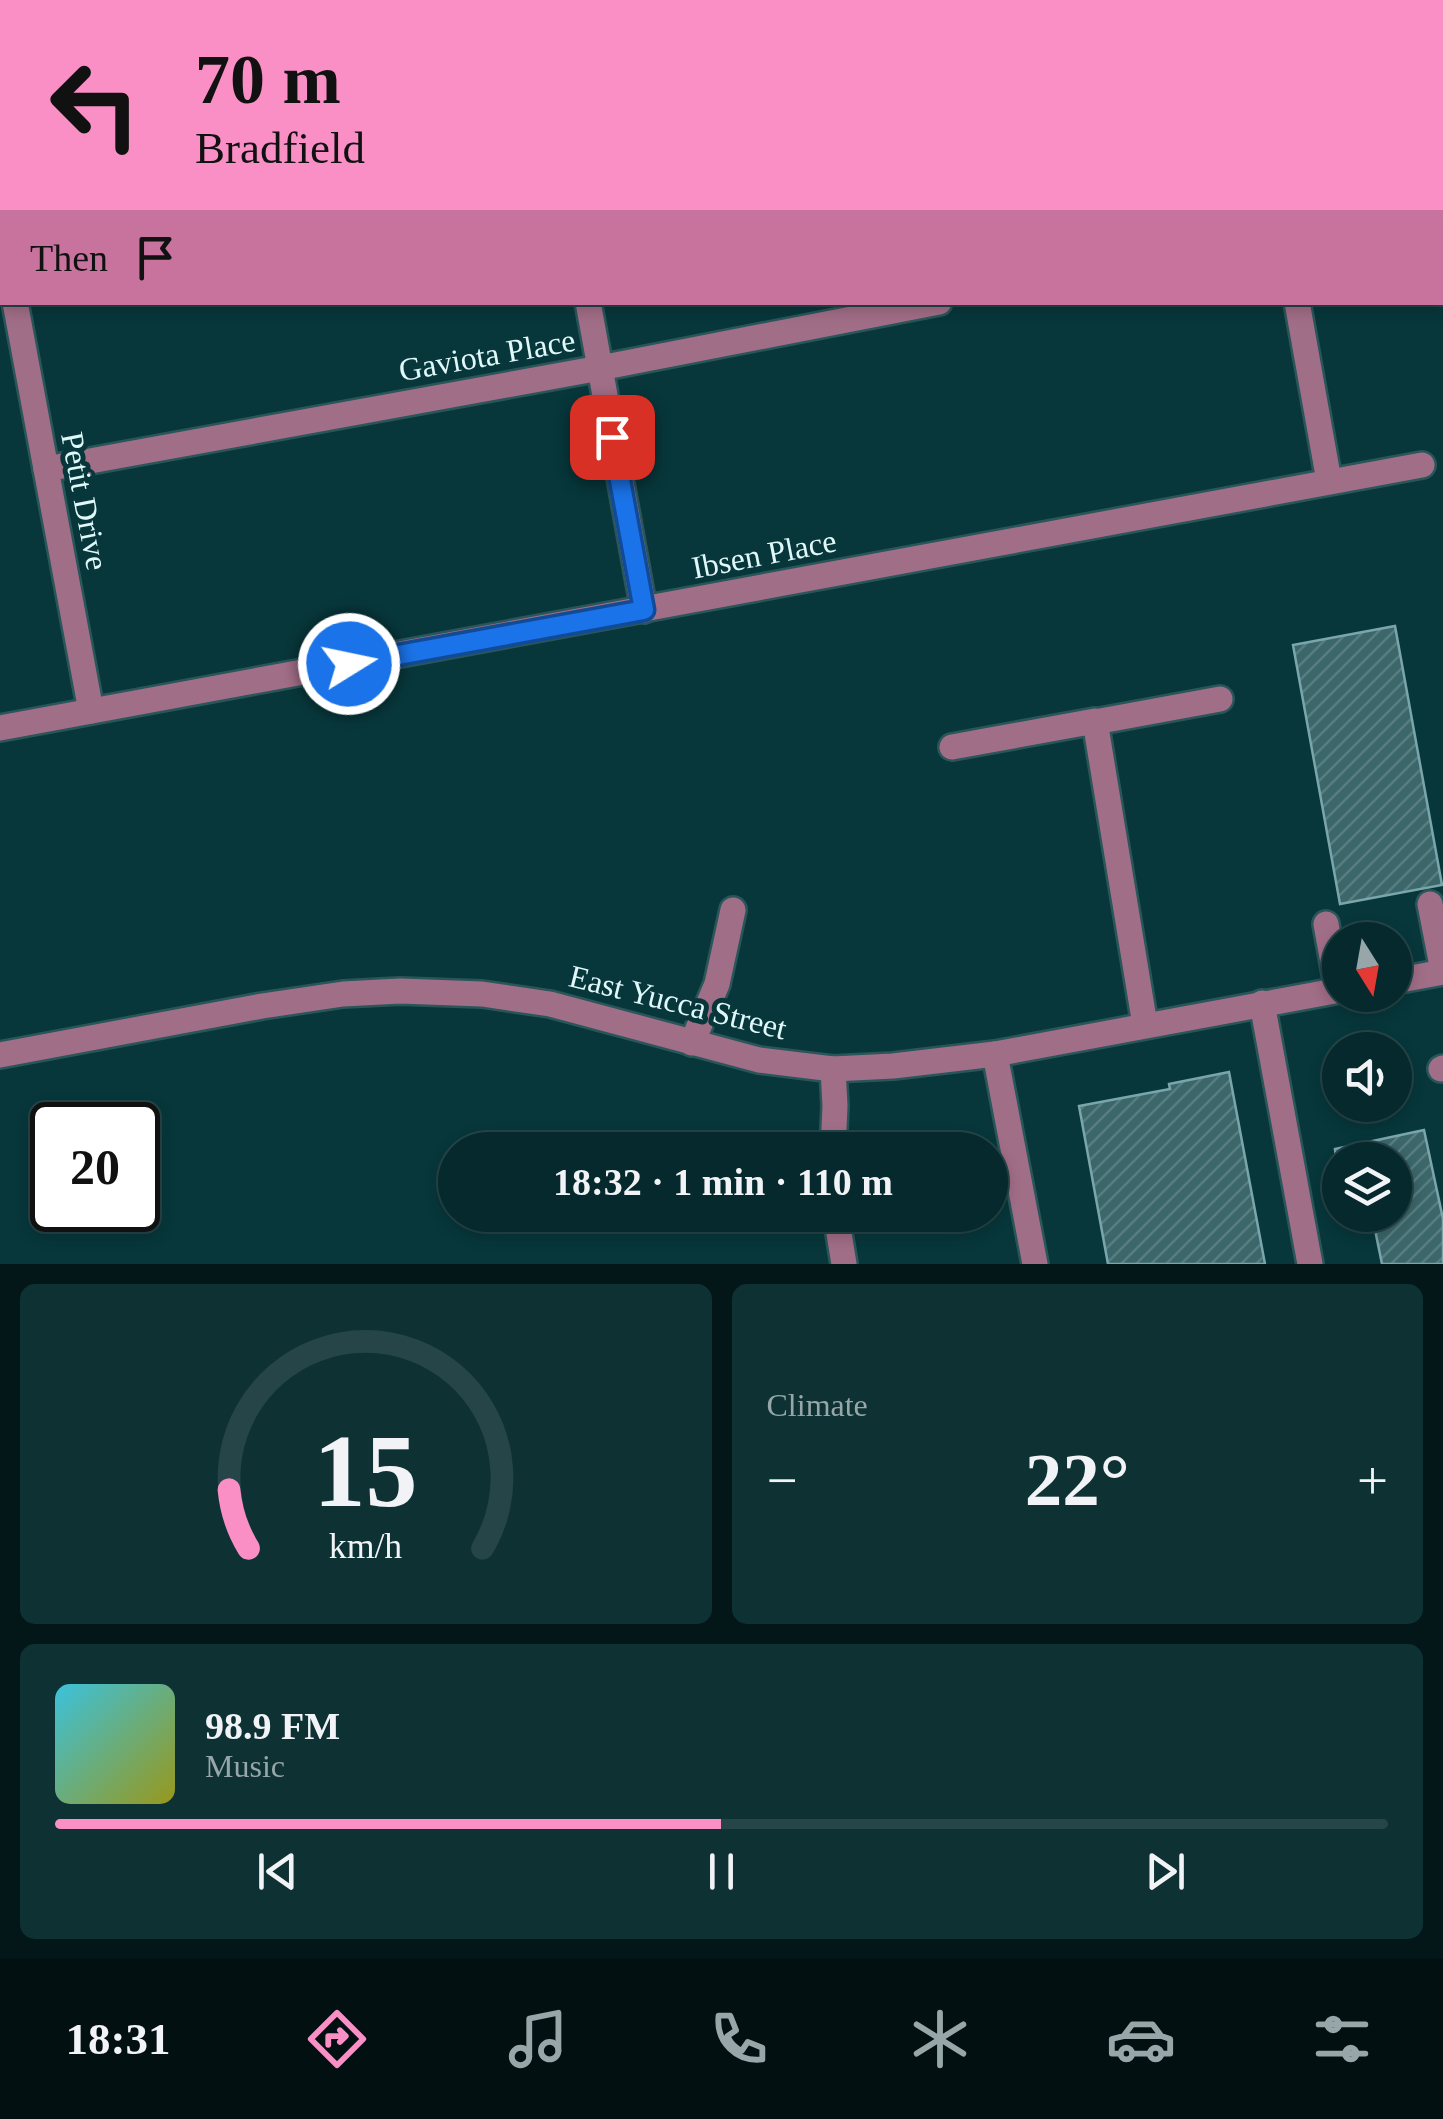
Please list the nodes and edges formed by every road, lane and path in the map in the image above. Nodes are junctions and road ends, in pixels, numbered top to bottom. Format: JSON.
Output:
{"nodes":[{"id":1,"x":15,"y":305,"type":"edge"},
{"id":2,"x":589,"y":305,"type":"edge"},
{"id":3,"x":924,"y":305,"type":"edge"},
{"id":4,"x":1298,"y":305,"type":"edge"},
{"id":5,"x":600,"y":368,"type":"junction"},
{"id":6,"x":1422,"y":465,"type":"dead end"},
{"id":7,"x":46,"y":469,"type":"junction"},
{"id":8,"x":1329,"y":481,"type":"junction"},
{"id":9,"x":644,"y":610,"type":"junction"},
{"id":10,"x":1220,"y":699,"type":"dead end"},
{"id":11,"x":91,"y":711,"type":"junction"},
{"id":12,"x":1095,"y":722,"type":"junction"},
{"id":13,"x":0,"y":728,"type":"edge"},
{"id":14,"x":952,"y":746,"type":"dead end"},
{"id":15,"x":1430,"y":904,"type":"dead end"},
{"id":16,"x":733,"y":910,"type":"dead end"},
{"id":17,"x":1443,"y":971,"type":"edge"},
{"id":18,"x":1412,"y":977,"type":"edge"},
{"id":19,"x":1322,"y":993,"type":"edge"},
{"id":20,"x":1262,"y":1003,"type":"junction"},
{"id":21,"x":1145,"y":1025,"type":"junction"},
{"id":22,"x":692,"y":1043,"type":"junction"},
{"id":23,"x":0,"y":1054,"type":"edge"},
{"id":24,"x":996,"y":1054,"type":"junction"},
{"id":25,"x":833,"y":1069,"type":"junction"},
{"id":26,"x":833,"y":1132,"type":"edge"},
{"id":27,"x":839,"y":1232,"type":"edge"},
{"id":28,"x":844,"y":1264,"type":"edge"},
{"id":29,"x":1035,"y":1264,"type":"edge"},
{"id":30,"x":1310,"y":1264,"type":"edge"}],
"edges":[{"from":1,"to":7,"type":"street","name":"Petit Drive"},
{"from":2,"to":5,"type":"street"},
{"from":3,"to":5,"type":"street","name":"Gaviota Place"},
{"from":4,"to":8,"type":"street"},
{"from":5,"to":7,"type":"street","name":"Gaviota Place"},
{"from":5,"to":9,"type":"street"},
{"from":6,"to":8,"type":"street","name":"Ibsen Place"},
{"from":7,"to":11,"type":"street","name":"Petit Drive"},
{"from":8,"to":9,"type":"street","name":"Ibsen Place"},
{"from":9,"to":11,"type":"street","name":"Ibsen Place"},
{"from":10,"to":12,"type":"street"},
{"from":11,"to":13,"type":"street","name":"Ibsen Place"},
{"from":12,"to":14,"type":"street"},
{"from":12,"to":21,"type":"street"},
{"from":15,"to":17,"type":"street"},
{"from":16,"to":22,"type":"street"},
{"from":17,"to":18,"type":"street"},
{"from":19,"to":20,"type":"street","name":"East Yucca Street"},
{"from":20,"to":21,"type":"street","name":"East Yucca Street"},
{"from":20,"to":30,"type":"street"},
{"from":21,"to":24,"type":"street","name":"East Yucca Street"},
{"from":22,"to":23,"type":"street","name":"East Yucca Street"},
{"from":22,"to":25,"type":"street","name":"East Yucca Street"},
{"from":24,"to":25,"type":"street","name":"East Yucca Street"},
{"from":24,"to":29,"type":"street"},
{"from":25,"to":26,"type":"street"},
{"from":27,"to":28,"type":"street"}]}
